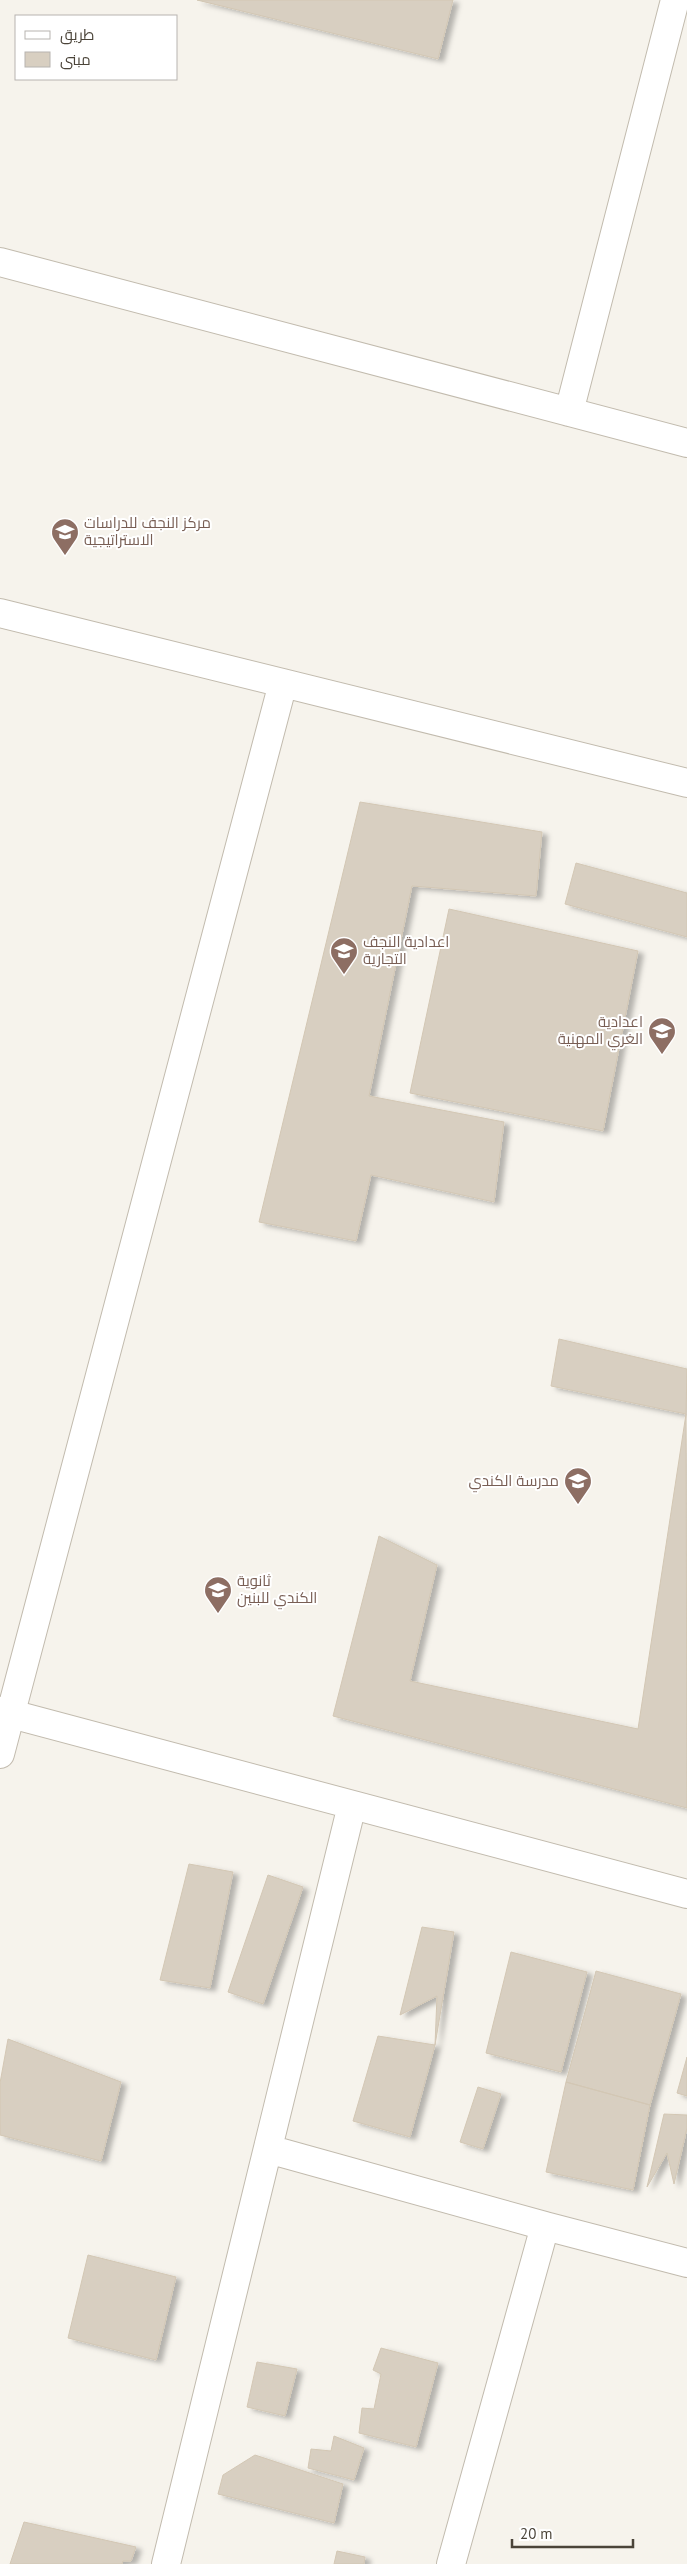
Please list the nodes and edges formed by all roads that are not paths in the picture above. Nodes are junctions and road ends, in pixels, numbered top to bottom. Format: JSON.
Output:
{"nodes":[{"id":1,"x":675,"y":0,"type":"edge"},
{"id":2,"x":0,"y":262,"type":"edge"},
{"id":3,"x":569,"y":412,"type":"junction"},
{"id":4,"x":687,"y":443,"type":"edge"},
{"id":5,"x":0,"y":613,"type":"edge"},
{"id":6,"x":283,"y":683,"type":"junction"},
{"id":7,"x":687,"y":783,"type":"edge"},
{"id":8,"x":5,"y":1712,"type":"edge"},
{"id":9,"x":0,"y":1754,"type":"edge"},
{"id":10,"x":352,"y":1805,"type":"junction"},
{"id":11,"x":687,"y":1894,"type":"edge"},
{"id":12,"x":268,"y":2149,"type":"junction"},
{"id":13,"x":545,"y":2226,"type":"junction"},
{"id":14,"x":687,"y":2263,"type":"edge"},
{"id":15,"x":166,"y":2564,"type":"edge"},
{"id":16,"x":451,"y":2564,"type":"edge"}],
"edges":[{"from":1,"to":3,"type":"street"},
{"from":2,"to":3,"type":"street"},
{"from":3,"to":4,"type":"street"},
{"from":5,"to":6,"type":"street"},
{"from":6,"to":7,"type":"street"},
{"from":6,"to":8,"type":"street"},
{"from":8,"to":9,"type":"street"},
{"from":8,"to":10,"type":"street"},
{"from":10,"to":11,"type":"street"},
{"from":10,"to":12,"type":"street"},
{"from":12,"to":13,"type":"street"},
{"from":12,"to":15,"type":"street"},
{"from":13,"to":14,"type":"street"},
{"from":13,"to":16,"type":"street"}]}
